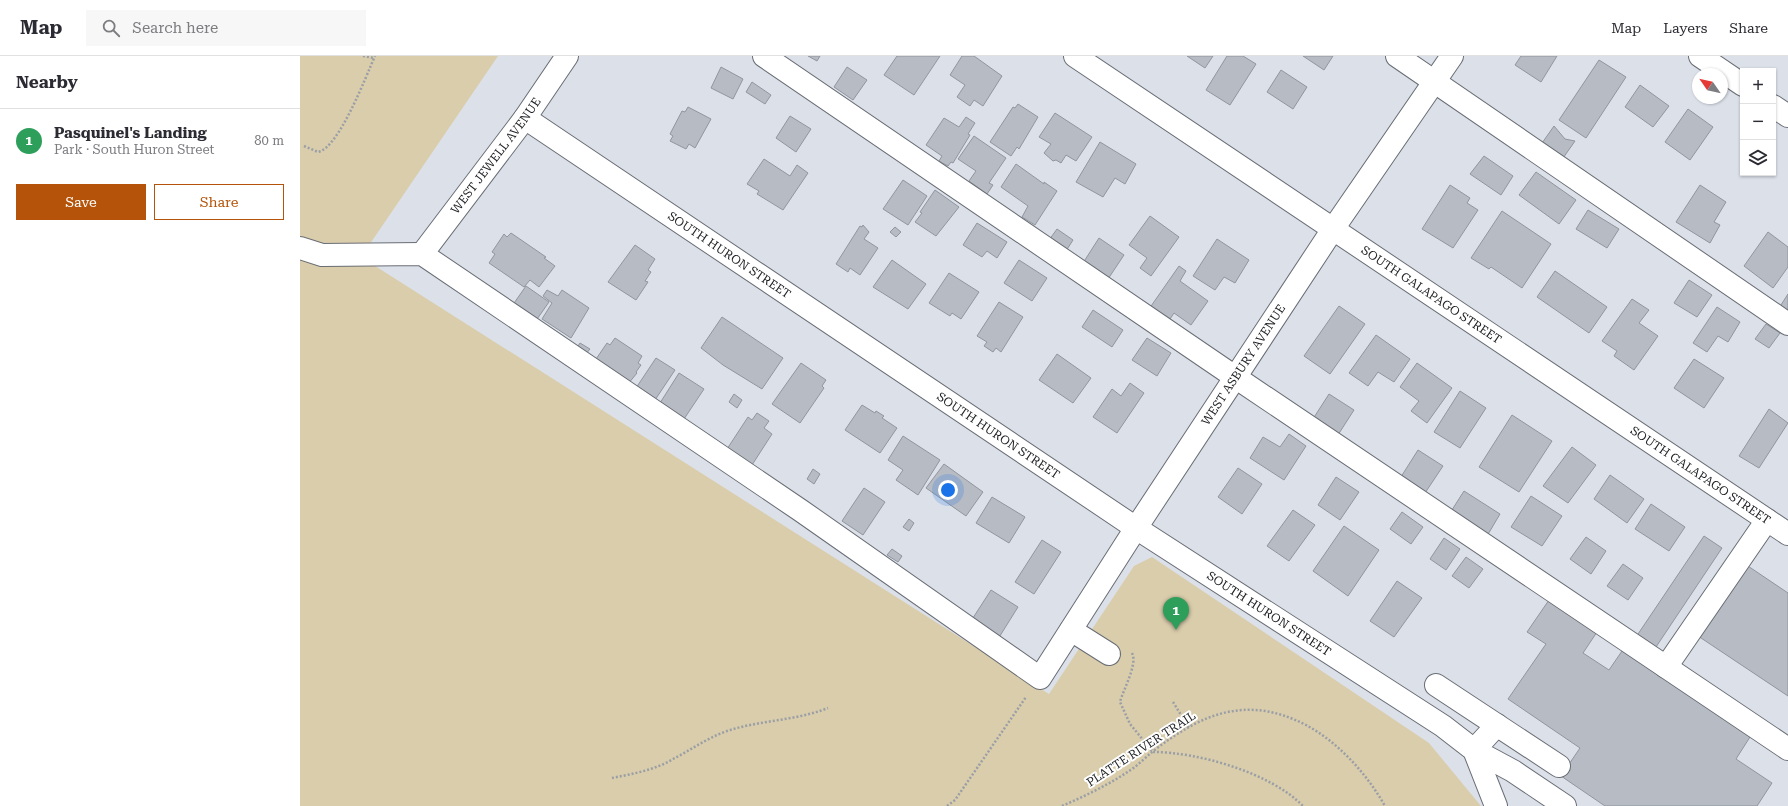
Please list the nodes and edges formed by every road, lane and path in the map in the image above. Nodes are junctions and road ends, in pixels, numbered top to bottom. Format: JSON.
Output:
{"nodes":[{"id":1,"x":363,"y":56,"type":"edge"},
{"id":2,"x":567,"y":56,"type":"edge"},
{"id":3,"x":764,"y":56,"type":"edge"},
{"id":4,"x":1075,"y":56,"type":"edge"},
{"id":5,"x":1397,"y":56,"type":"edge"},
{"id":6,"x":1452,"y":56,"type":"edge"},
{"id":7,"x":1700,"y":56,"type":"edge"},
{"id":8,"x":374,"y":57,"type":"edge"},
{"id":9,"x":1435,"y":81,"type":"junction"},
{"id":10,"x":1740,"y":83,"type":"edge"},
{"id":11,"x":1776,"y":108,"type":"edge"},
{"id":12,"x":1788,"y":116,"type":"edge"},
{"id":13,"x":525,"y":118,"type":"junction"},
{"id":14,"x":304,"y":146,"type":"dead end"},
{"id":15,"x":1333,"y":229,"type":"junction"},
{"id":16,"x":300,"y":248,"type":"edge"},
{"id":17,"x":422,"y":254,"type":"junction"},
{"id":18,"x":1788,"y":324,"type":"edge"},
{"id":19,"x":1235,"y":377,"type":"junction"},
{"id":20,"x":1767,"y":520,"type":"junction"},
{"id":21,"x":1136,"y":528,"type":"junction"},
{"id":22,"x":1788,"y":534,"type":"edge"},
{"id":23,"x":1071,"y":630,"type":"junction"},
{"id":24,"x":1131,"y":651,"type":"dead end"},
{"id":25,"x":1109,"y":654,"type":"dead end"},
{"id":26,"x":1666,"y":668,"type":"junction"},
{"id":27,"x":1040,"y":678,"type":"junction"},
{"id":28,"x":1436,"y":685,"type":"dead end"},
{"id":29,"x":1173,"y":702,"type":"dead end"},
{"id":30,"x":828,"y":708,"type":"dead end"},
{"id":31,"x":1497,"y":725,"type":"junction"},
{"id":32,"x":1189,"y":728,"type":"junction"},
{"id":33,"x":1788,"y":749,"type":"edge"},
{"id":34,"x":1474,"y":750,"type":"junction"},
{"id":35,"x":1153,"y":752,"type":"junction"},
{"id":36,"x":1559,"y":766,"type":"dead end"},
{"id":37,"x":612,"y":778,"type":"dead end"},
{"id":38,"x":947,"y":806,"type":"edge"},
{"id":39,"x":1062,"y":806,"type":"edge"},
{"id":40,"x":1303,"y":806,"type":"edge"},
{"id":41,"x":1385,"y":806,"type":"edge"},
{"id":42,"x":1496,"y":806,"type":"edge"},
{"id":43,"x":1565,"y":806,"type":"edge"}],
"edges":[{"from":1,"to":8,"type":"path"},
{"from":2,"to":13,"type":"street","name":"WEST JEWELL AVENUE"},
{"from":3,"to":19,"type":"street"},
{"from":4,"to":15,"type":"street","name":"SOUTH GALAPAGO STREET"},
{"from":5,"to":9,"type":"street"},
{"from":6,"to":9,"type":"street","name":"WEST ASBURY AVENUE"},
{"from":7,"to":10,"type":"street"},
{"from":8,"to":14,"type":"path"},
{"from":9,"to":15,"type":"street","name":"WEST ASBURY AVENUE"},
{"from":9,"to":18,"type":"street"},
{"from":11,"to":12,"type":"street"},
{"from":13,"to":17,"type":"street","name":"WEST JEWELL AVENUE"},
{"from":13,"to":21,"type":"street","name":"SOUTH HURON STREET"},
{"from":15,"to":19,"type":"street","name":"WEST ASBURY AVENUE"},
{"from":15,"to":20,"type":"street","name":"SOUTH GALAPAGO STREET"},
{"from":16,"to":17,"type":"street"},
{"from":17,"to":27,"type":"street"},
{"from":19,"to":21,"type":"street","name":"WEST ASBURY AVENUE"},
{"from":19,"to":26,"type":"street"},
{"from":20,"to":22,"type":"street","name":"SOUTH GALAPAGO STREET"},
{"from":20,"to":26,"type":"street"},
{"from":21,"to":23,"type":"street","name":"WEST ASBURY AVENUE"},
{"from":21,"to":34,"type":"street","name":"SOUTH HURON STREET"},
{"from":23,"to":25,"type":"street"},
{"from":23,"to":27,"type":"street","name":"WEST ASBURY AVENUE"},
{"from":24,"to":35,"type":"path"},
{"from":26,"to":33,"type":"street"},
{"from":27,"to":38,"type":"path"},
{"from":28,"to":31,"type":"street"},
{"from":29,"to":32,"type":"path"},
{"from":30,"to":37,"type":"path"},
{"from":31,"to":34,"type":"street"},
{"from":31,"to":36,"type":"street"},
{"from":32,"to":35,"type":"path","name":"PLATTE RIVER TRAIL"},
{"from":32,"to":41,"type":"path","name":"PLATTE RIVER TRAIL"},
{"from":34,"to":42,"type":"street"},
{"from":34,"to":43,"type":"street","name":"SOUTH HURON STREET"},
{"from":35,"to":39,"type":"path","name":"PLATTE RIVER TRAIL"},
{"from":35,"to":40,"type":"path"}]}
